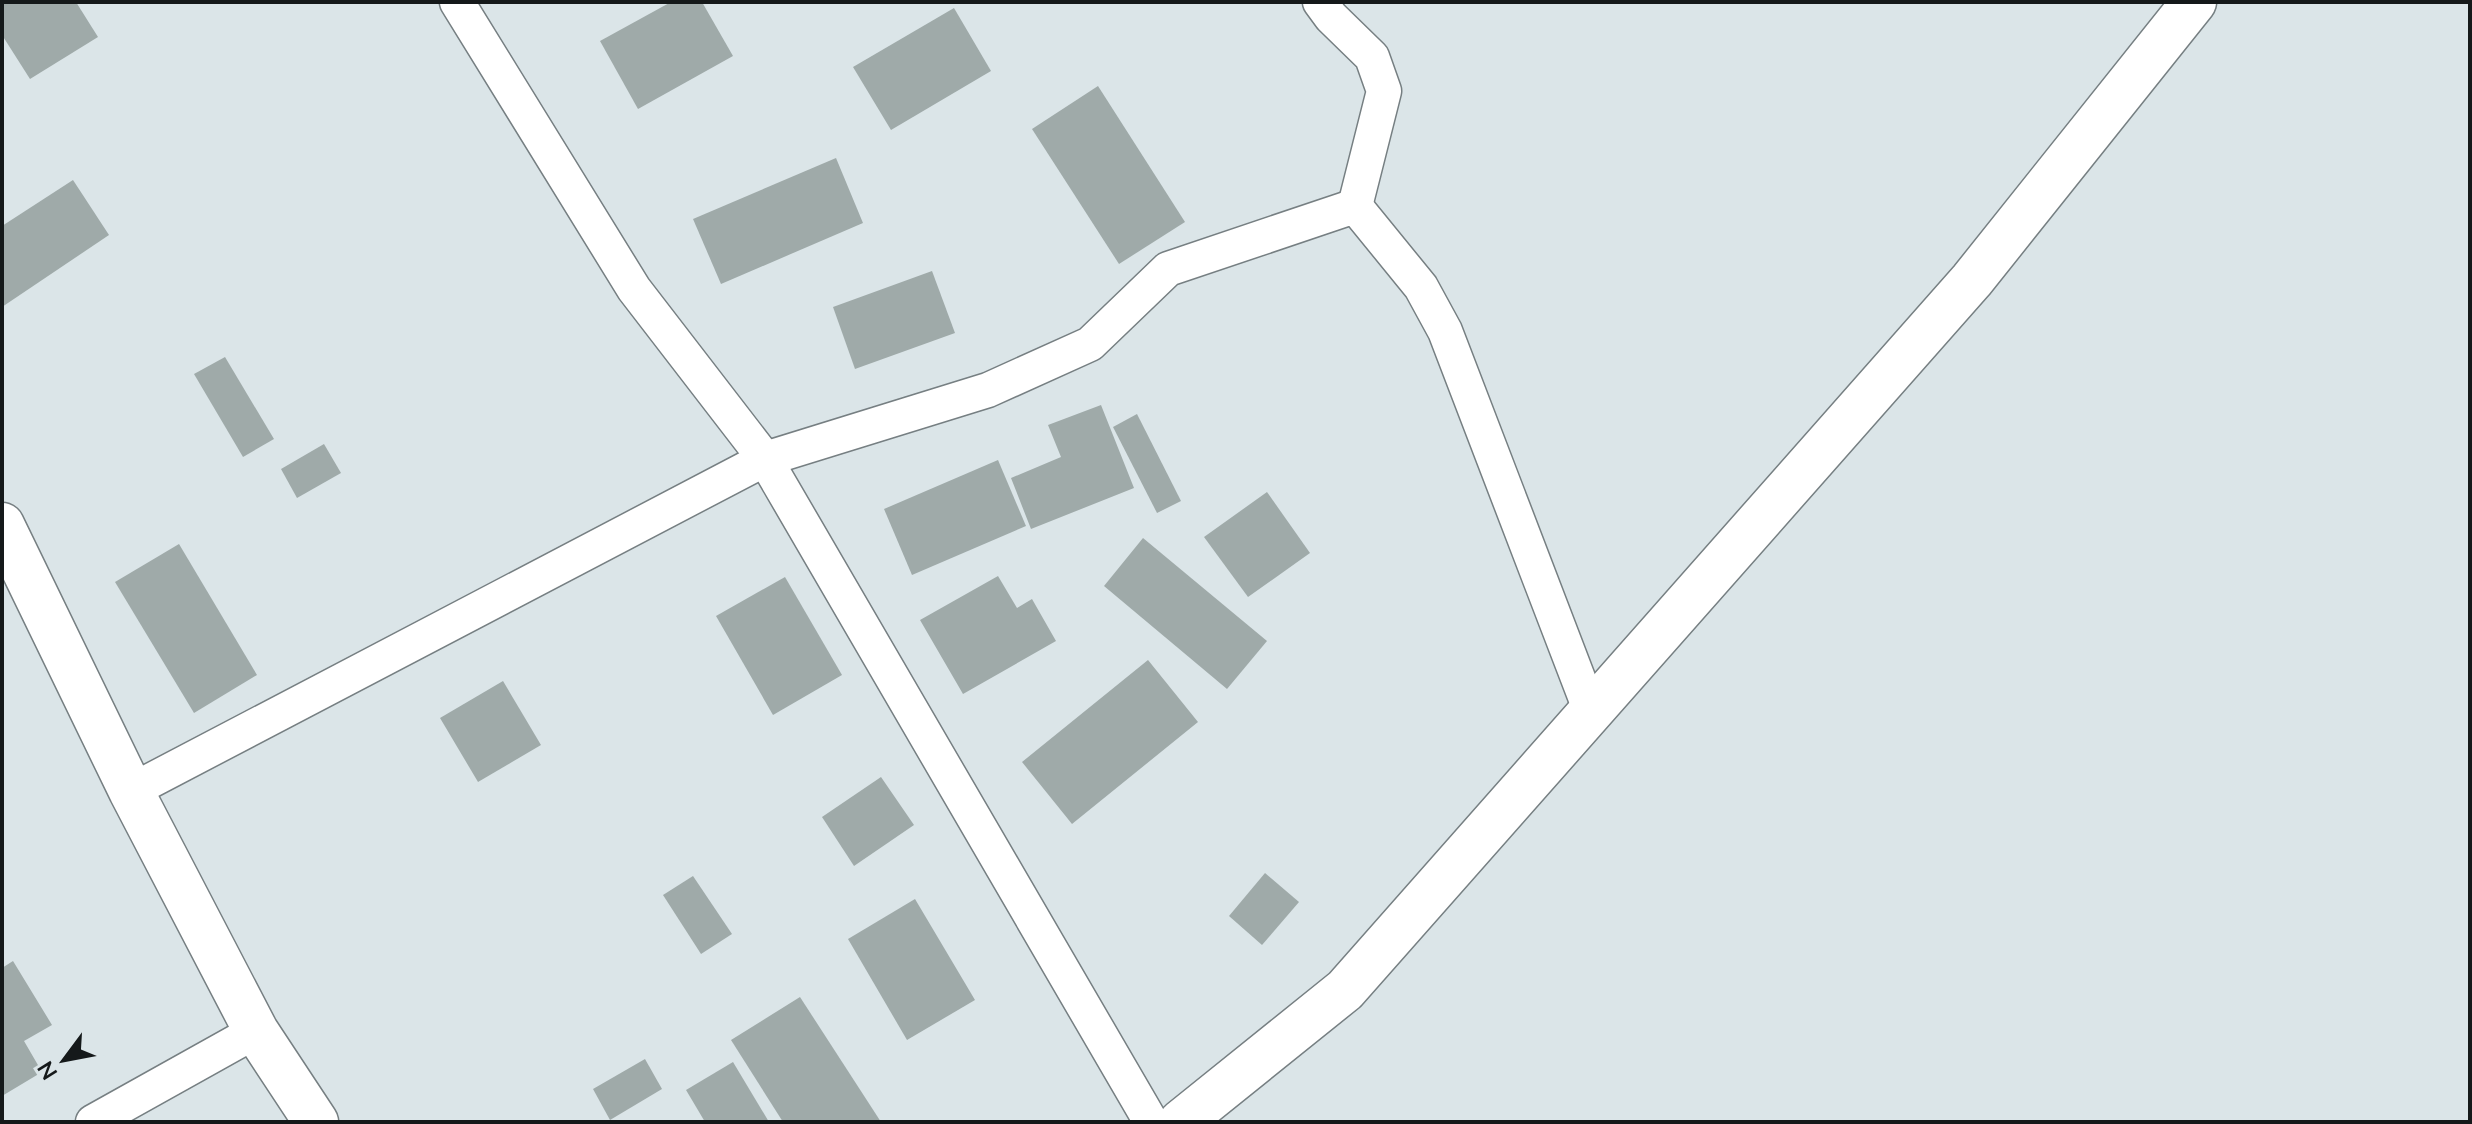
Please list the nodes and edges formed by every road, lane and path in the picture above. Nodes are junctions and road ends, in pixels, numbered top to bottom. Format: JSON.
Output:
{"nodes":[{"id":1,"x":457,"y":2,"type":"edge"},
{"id":2,"x":1320,"y":2,"type":"edge"},
{"id":3,"x":2194,"y":2,"type":"edge"},
{"id":4,"x":1355,"y":206,"type":"junction"},
{"id":5,"x":765,"y":459,"type":"junction"},
{"id":6,"x":2,"y":525,"type":"edge"},
{"id":7,"x":1591,"y":712,"type":"junction"},
{"id":8,"x":131,"y":791,"type":"junction"},
{"id":9,"x":256,"y":1031,"type":"junction"},
{"id":10,"x":93,"y":1122,"type":"edge"},
{"id":11,"x":316,"y":1122,"type":"edge"},
{"id":12,"x":1151,"y":1122,"type":"edge"},
{"id":13,"x":1181,"y":1122,"type":"edge"}],
"edges":[{"from":1,"to":5,"type":"street"},
{"from":2,"to":4,"type":"street"},
{"from":3,"to":7,"type":"street"},
{"from":4,"to":5,"type":"street"},
{"from":4,"to":7,"type":"street"},
{"from":5,"to":8,"type":"street"},
{"from":5,"to":12,"type":"street"},
{"from":6,"to":8,"type":"street"},
{"from":7,"to":13,"type":"street"},
{"from":8,"to":9,"type":"street"},
{"from":9,"to":10,"type":"street"},
{"from":9,"to":11,"type":"street"}]}
